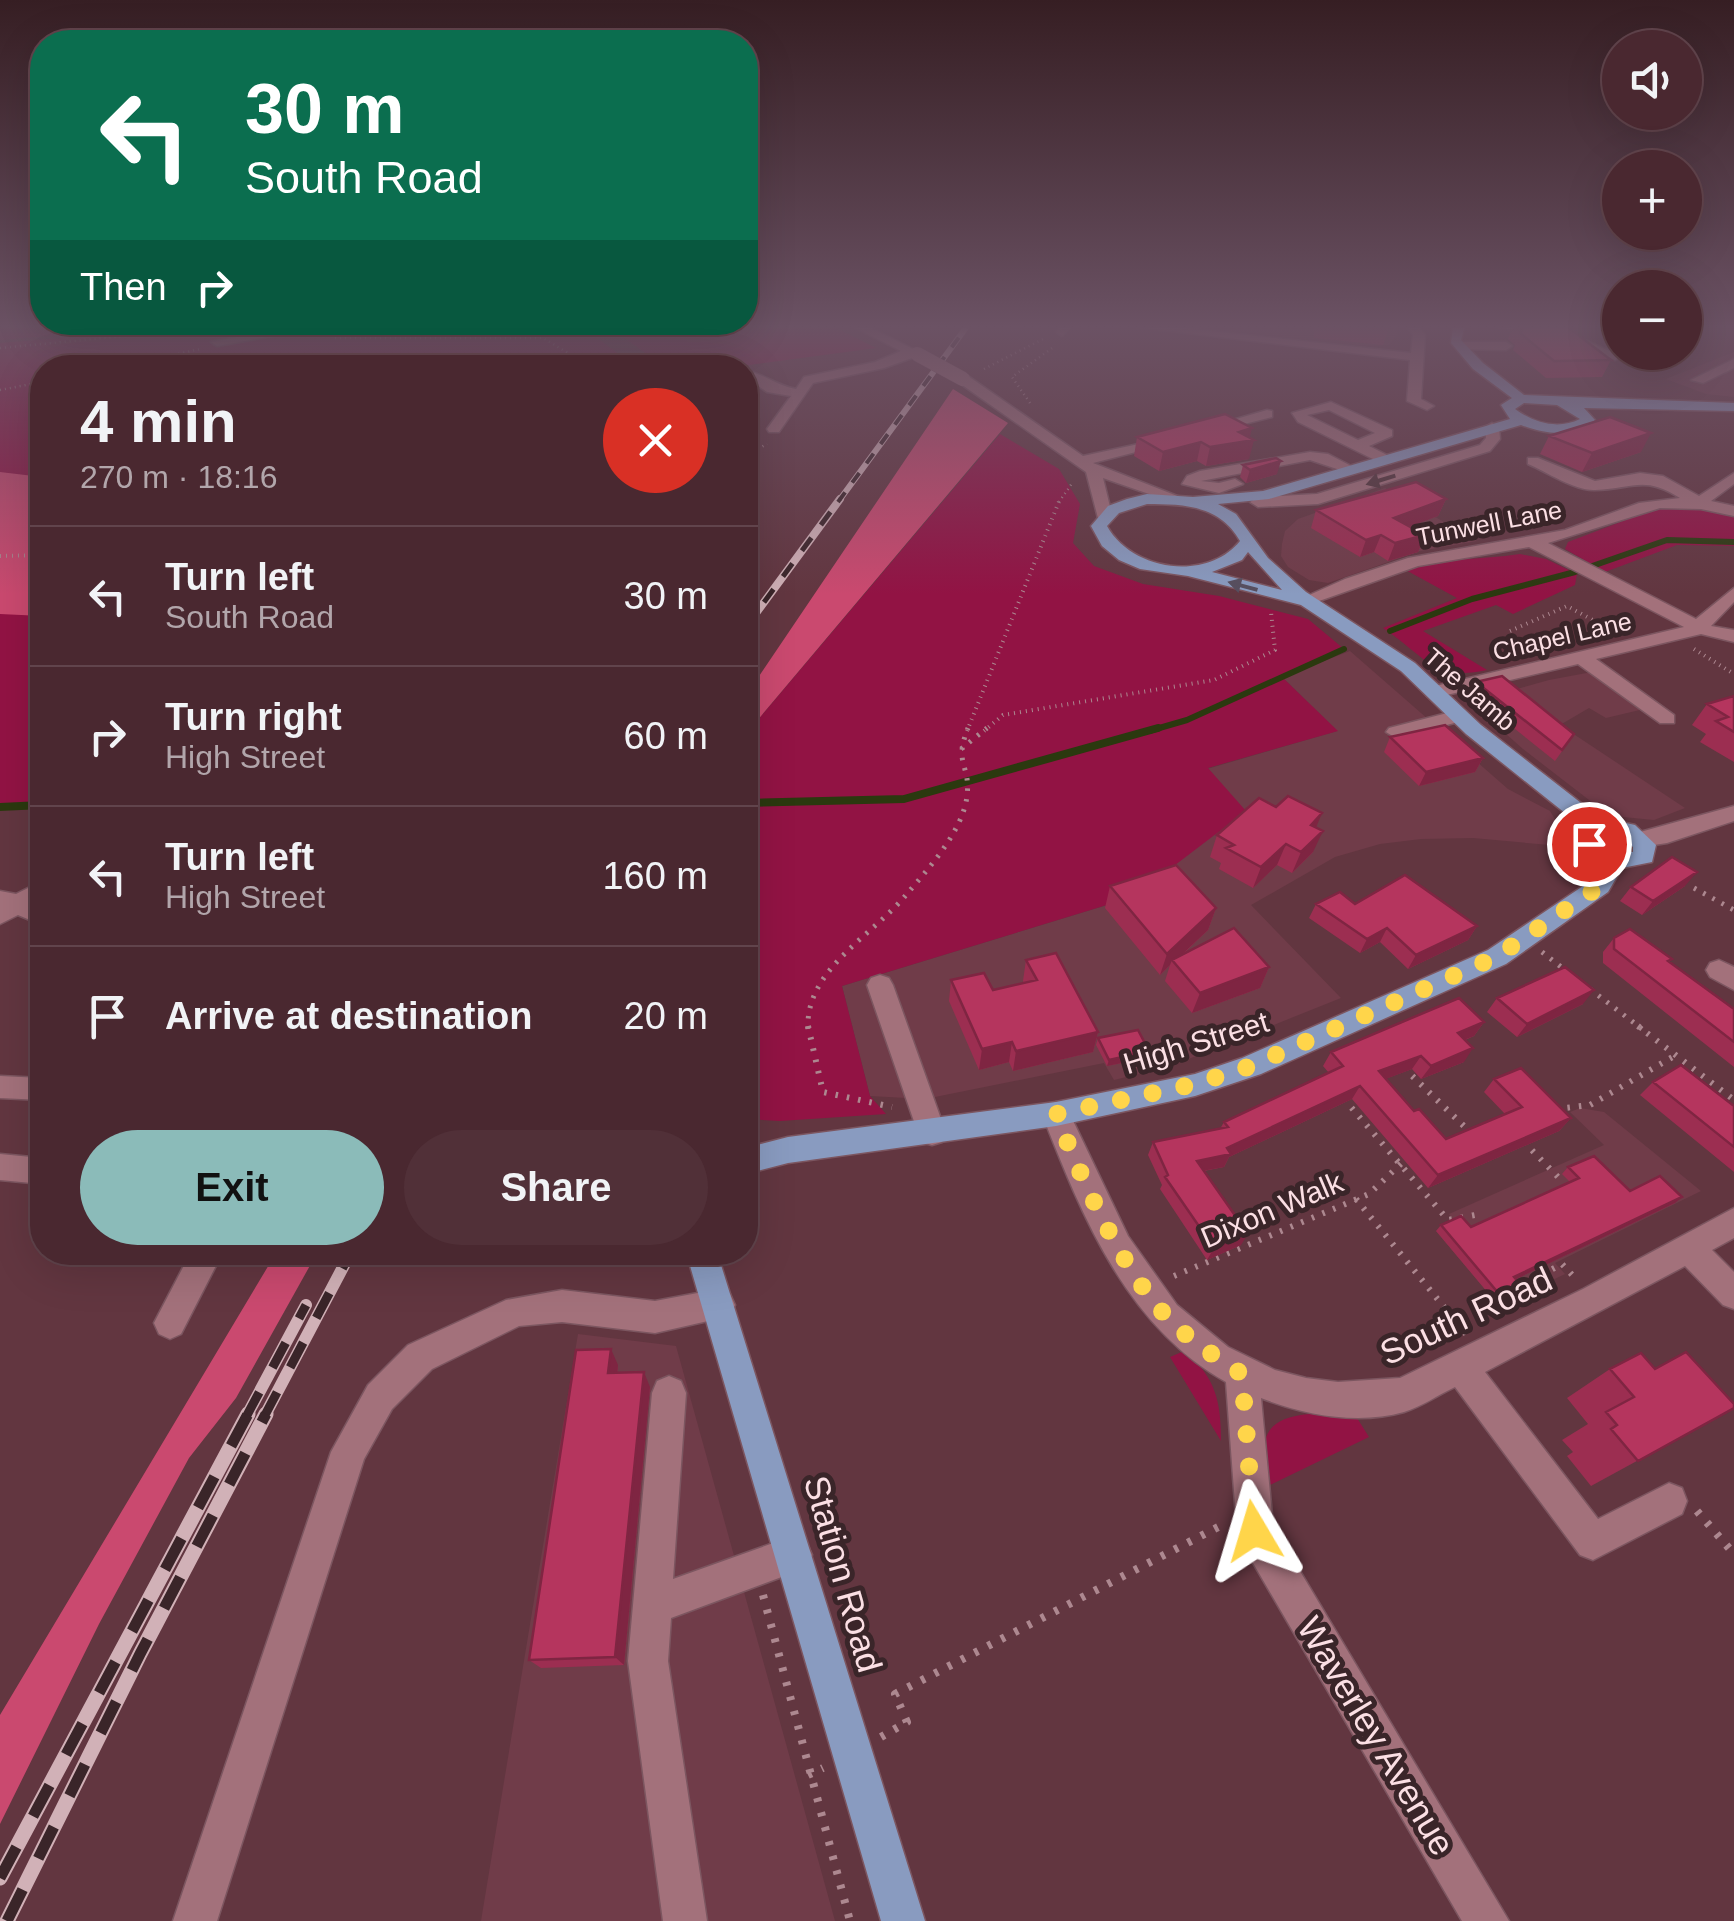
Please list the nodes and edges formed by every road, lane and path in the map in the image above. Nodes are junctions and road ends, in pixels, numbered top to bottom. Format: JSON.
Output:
{"nodes":[{"id":1,"x":785,"y":415,"type":"edge"},
{"id":2,"x":1014,"y":415,"type":"edge"},
{"id":3,"x":1265,"y":415,"type":"edge"},
{"id":4,"x":1301,"y":415,"type":"edge"},
{"id":5,"x":1349,"y":415,"type":"edge"},
{"id":6,"x":1515,"y":415,"type":"edge"},
{"id":7,"x":1584,"y":415,"type":"edge"},
{"id":8,"x":1522,"y":420,"type":"junction"},
{"id":9,"x":1734,"y":422,"type":"edge"},
{"id":10,"x":779,"y":424,"type":"dead end"},
{"id":11,"x":1585,"y":424,"type":"junction"},
{"id":12,"x":1492,"y":427,"type":"junction"},
{"id":13,"x":1194,"y":433,"type":"edge"},
{"id":14,"x":1176,"y":438,"type":"edge"},
{"id":15,"x":1357,"y":446,"type":"junction"},
{"id":16,"x":1298,"y":457,"type":"junction"},
{"id":17,"x":1386,"y":460,"type":"junction"},
{"id":18,"x":1532,"y":461,"type":"dead end"},
{"id":19,"x":1089,"y":466,"type":"junction"},
{"id":20,"x":1352,"y":470,"type":"junction"},
{"id":21,"x":1274,"y":472,"type":"edge"},
{"id":22,"x":1734,"y":478,"type":"edge"},
{"id":23,"x":1235,"y":484,"type":"dead end"},
{"id":24,"x":1261,"y":499,"type":"junction"},
{"id":25,"x":1185,"y":500,"type":"junction"},
{"id":26,"x":1701,"y":504,"type":"junction"},
{"id":27,"x":1734,"y":511,"type":"edge"},
{"id":28,"x":1104,"y":515,"type":"junction"},
{"id":29,"x":1245,"y":534,"type":"junction"},
{"id":30,"x":1534,"y":542,"type":"junction"},
{"id":31,"x":30,"y":555,"type":"edge"},
{"id":32,"x":0,"y":556,"type":"edge"},
{"id":33,"x":1182,"y":570,"type":"junction"},
{"id":34,"x":1734,"y":593,"type":"edge"},
{"id":35,"x":1269,"y":594,"type":"junction"},
{"id":36,"x":1305,"y":601,"type":"junction"},
{"id":37,"x":1700,"y":629,"type":"junction"},
{"id":38,"x":1510,"y":631,"type":"dead end"},
{"id":39,"x":1672,"y":636,"type":"junction"},
{"id":40,"x":1734,"y":636,"type":"edge"},
{"id":41,"x":1638,"y":644,"type":"junction"},
{"id":42,"x":1582,"y":658,"type":"junction"},
{"id":43,"x":1734,"y":674,"type":"edge"},
{"id":44,"x":1434,"y":692,"type":"junction"},
{"id":45,"x":1459,"y":716,"type":"junction"},
{"id":46,"x":1667,"y":718,"type":"dead end"},
{"id":47,"x":1396,"y":732,"type":"edge"},
{"id":48,"x":959,"y":751,"type":"junction"},
{"id":49,"x":967,"y":787,"type":"dead end"},
{"id":50,"x":1734,"y":813,"type":"edge"},
{"id":51,"x":1594,"y":825,"type":"junction"},
{"id":52,"x":1641,"y":839,"type":"junction"},
{"id":53,"x":1613,"y":859,"type":"junction"},
{"id":54,"x":1694,"y":888,"type":"edge"},
{"id":55,"x":30,"y":894,"type":"edge"},
{"id":56,"x":5,"y":905,"type":"edge"},
{"id":57,"x":1734,"y":910,"type":"edge"},
{"id":58,"x":30,"y":912,"type":"edge"},
{"id":59,"x":1524,"y":938,"type":"junction"},
{"id":60,"x":1570,"y":974,"type":"edge"},
{"id":61,"x":880,"y":985,"type":"dead end"},
{"id":62,"x":1585,"y":985,"type":"edge"},
{"id":63,"x":1676,"y":1056,"type":"junction"},
{"id":64,"x":1401,"y":1064,"type":"edge"},
{"id":65,"x":0,"y":1088,"type":"edge"},
{"id":66,"x":30,"y":1089,"type":"edge"},
{"id":67,"x":1337,"y":1091,"type":"edge"},
{"id":68,"x":1734,"y":1100,"type":"edge"},
{"id":69,"x":1056,"y":1114,"type":"junction"},
{"id":70,"x":1546,"y":1114,"type":"edge"},
{"id":71,"x":1485,"y":1124,"type":"edge"},
{"id":72,"x":1512,"y":1129,"type":"edge"},
{"id":73,"x":1469,"y":1132,"type":"junction"},
{"id":74,"x":932,"y":1133,"type":"junction"},
{"id":75,"x":1452,"y":1139,"type":"edge"},
{"id":76,"x":1416,"y":1154,"type":"edge"},
{"id":77,"x":758,"y":1158,"type":"edge"},
{"id":78,"x":1398,"y":1162,"type":"junction"},
{"id":79,"x":0,"y":1167,"type":"edge"},
{"id":80,"x":30,"y":1171,"type":"edge"},
{"id":81,"x":1559,"y":1178,"type":"dead end"},
{"id":82,"x":1356,"y":1199,"type":"junction"},
{"id":83,"x":1475,"y":1215,"type":"dead end"},
{"id":84,"x":1734,"y":1222,"type":"edge"},
{"id":85,"x":1687,"y":1246,"type":"junction"},
{"id":86,"x":201,"y":1265,"type":"edge"},
{"id":87,"x":706,"y":1265,"type":"edge"},
{"id":88,"x":1532,"y":1280,"type":"edge"},
{"id":89,"x":1144,"y":1289,"type":"junction"},
{"id":90,"x":1734,"y":1294,"type":"edge"},
{"id":91,"x":1594,"y":1300,"type":"junction"},
{"id":92,"x":719,"y":1304,"type":"junction"},
{"id":93,"x":170,"y":1323,"type":"dead end"},
{"id":94,"x":1472,"y":1362,"type":"junction"},
{"id":95,"x":1242,"y":1374,"type":"junction"},
{"id":96,"x":669,"y":1393,"type":"dead end"},
{"id":97,"x":1668,"y":1501,"type":"joint"},
{"id":98,"x":1254,"y":1531,"type":"junction"},
{"id":99,"x":1734,"y":1554,"type":"edge"},
{"id":100,"x":794,"y":1555,"type":"junction"},
{"id":101,"x":756,"y":1568,"type":"junction"},
{"id":102,"x":652,"y":1606,"type":"junction"},
{"id":103,"x":852,"y":1755,"type":"junction"},
{"id":104,"x":195,"y":1921,"type":"edge"},
{"id":105,"x":685,"y":1921,"type":"edge"},
{"id":106,"x":850,"y":1921,"type":"edge"},
{"id":107,"x":902,"y":1921,"type":"edge"},
{"id":108,"x":1486,"y":1921,"type":"edge"}],
"edges":[{"from":1,"to":10,"type":"street"},
{"from":2,"to":19,"type":"street"},
{"from":3,"to":13,"type":"street"},
{"from":4,"to":15,"type":"street"},
{"from":5,"to":15,"type":"street"},
{"from":6,"to":8,"type":"main road"},
{"from":7,"to":11,"type":"main road"},
{"from":8,"to":11,"type":"main road"},
{"from":8,"to":12,"type":"main road"},
{"from":9,"to":11,"type":"main road"},
{"from":12,"to":17,"type":"main road"},
{"from":12,"to":24,"type":"street","one_way":true},
{"from":14,"to":19,"type":"street"},
{"from":15,"to":17,"type":"street"},
{"from":16,"to":20,"type":"street"},
{"from":16,"to":21,"type":"street"},
{"from":16,"to":23,"type":"street"},
{"from":17,"to":20,"type":"main road"},
{"from":18,"to":26,"type":"street"},
{"from":19,"to":25,"type":"street"},
{"from":19,"to":28,"type":"street"},
{"from":19,"to":48,"type":"path"},
{"from":20,"to":24,"type":"main road"},
{"from":22,"to":26,"type":"street"},
{"from":24,"to":25,"type":"main road"},
{"from":24,"to":29,"type":"main road"},
{"from":25,"to":28,"type":"main road"},
{"from":25,"to":29,"type":"main road"},
{"from":26,"to":27,"type":"street"},
{"from":26,"to":30,"type":"street","name":"Tunwell Lane"},
{"from":28,"to":33,"type":"main road","name":"The Jamb"},
{"from":29,"to":33,"type":"main road"},
{"from":29,"to":36,"type":"main road","name":"The Jamb"},
{"from":30,"to":36,"type":"street","name":"Tunwell Lane"},
{"from":30,"to":37,"type":"street"},
{"from":31,"to":32,"type":"path"},
{"from":35,"to":33,"type":"main road","name":"The Jamb","one_way":true},
{"from":34,"to":37,"type":"street"},
{"from":35,"to":36,"type":"main road","name":"The Jamb"},
{"from":35,"to":48,"type":"path"},
{"from":36,"to":44,"type":"main road","name":"The Jamb"},
{"from":37,"to":39,"type":"street","name":"Chapel Lane"},
{"from":37,"to":40,"type":"street"},
{"from":38,"to":41,"type":"path"},
{"from":39,"to":41,"type":"street","name":"Chapel Lane"},
{"from":39,"to":43,"type":"path"},
{"from":41,"to":42,"type":"street","name":"Chapel Lane"},
{"from":42,"to":44,"type":"street","name":"Chapel Lane"},
{"from":42,"to":46,"type":"street"},
{"from":44,"to":45,"type":"main road","name":"The Jamb"},
{"from":45,"to":47,"type":"street"},
{"from":45,"to":51,"type":"main road","name":"The Jamb"},
{"from":48,"to":49,"type":"path"},
{"from":50,"to":52,"type":"street"},
{"from":51,"to":52,"type":"main road"},
{"from":51,"to":53,"type":"main road"},
{"from":52,"to":53,"type":"main road","name":"High Street"},
{"from":53,"to":59,"type":"main road","name":"High Street"},
{"from":54,"to":57,"type":"path"},
{"from":55,"to":56,"type":"street"},
{"from":56,"to":58,"type":"street"},
{"from":59,"to":60,"type":"path"},
{"from":59,"to":69,"type":"main road","name":"High Street"},
{"from":61,"to":74,"type":"street"},
{"from":62,"to":63,"type":"path"},
{"from":63,"to":68,"type":"path"},
{"from":63,"to":70,"type":"path"},
{"from":64,"to":73,"type":"path"},
{"from":65,"to":66,"type":"street"},
{"from":67,"to":78,"type":"path"},
{"from":69,"to":74,"type":"main road","name":"High Street"},
{"from":69,"to":89,"type":"street","name":"South Road"},
{"from":71,"to":73,"type":"path"},
{"from":72,"to":81,"type":"path"},
{"from":73,"to":75,"type":"path"},
{"from":74,"to":77,"type":"main road","name":"High Street"},
{"from":76,"to":78,"type":"path","name":"Dixon Walk"},
{"from":78,"to":82,"type":"path","name":"Dixon Walk"},
{"from":78,"to":83,"type":"path"},
{"from":79,"to":80,"type":"street"},
{"from":82,"to":89,"type":"path","name":"Dixon Walk"},
{"from":82,"to":94,"type":"path"},
{"from":84,"to":85,"type":"street","name":"South Road"},
{"from":85,"to":90,"type":"street"},
{"from":85,"to":91,"type":"street","name":"South Road"},
{"from":86,"to":93,"type":"street"},
{"from":87,"to":92,"type":"main road","name":"Station Road"},
{"from":88,"to":91,"type":"path"},
{"from":89,"to":95,"type":"street","name":"South Road"},
{"from":91,"to":94,"type":"street","name":"South Road"},
{"from":92,"to":100,"type":"main road","name":"Station Road"},
{"from":92,"to":104,"type":"street"},
{"from":94,"to":95,"type":"street","name":"South Road"},
{"from":94,"to":97,"type":"street"},
{"from":95,"to":98,"type":"street","name":"Waverley Avenue"},
{"from":96,"to":102,"type":"street"},
{"from":97,"to":99,"type":"path"},
{"from":98,"to":103,"type":"path"},
{"from":98,"to":108,"type":"street","name":"Waverley Avenue"},
{"from":100,"to":101,"type":"street"},
{"from":100,"to":103,"type":"main road","name":"Station Road"},
{"from":101,"to":102,"type":"street"},
{"from":101,"to":106,"type":"path"},
{"from":102,"to":105,"type":"street"},
{"from":103,"to":107,"type":"main road","name":"Station Road"}]}
